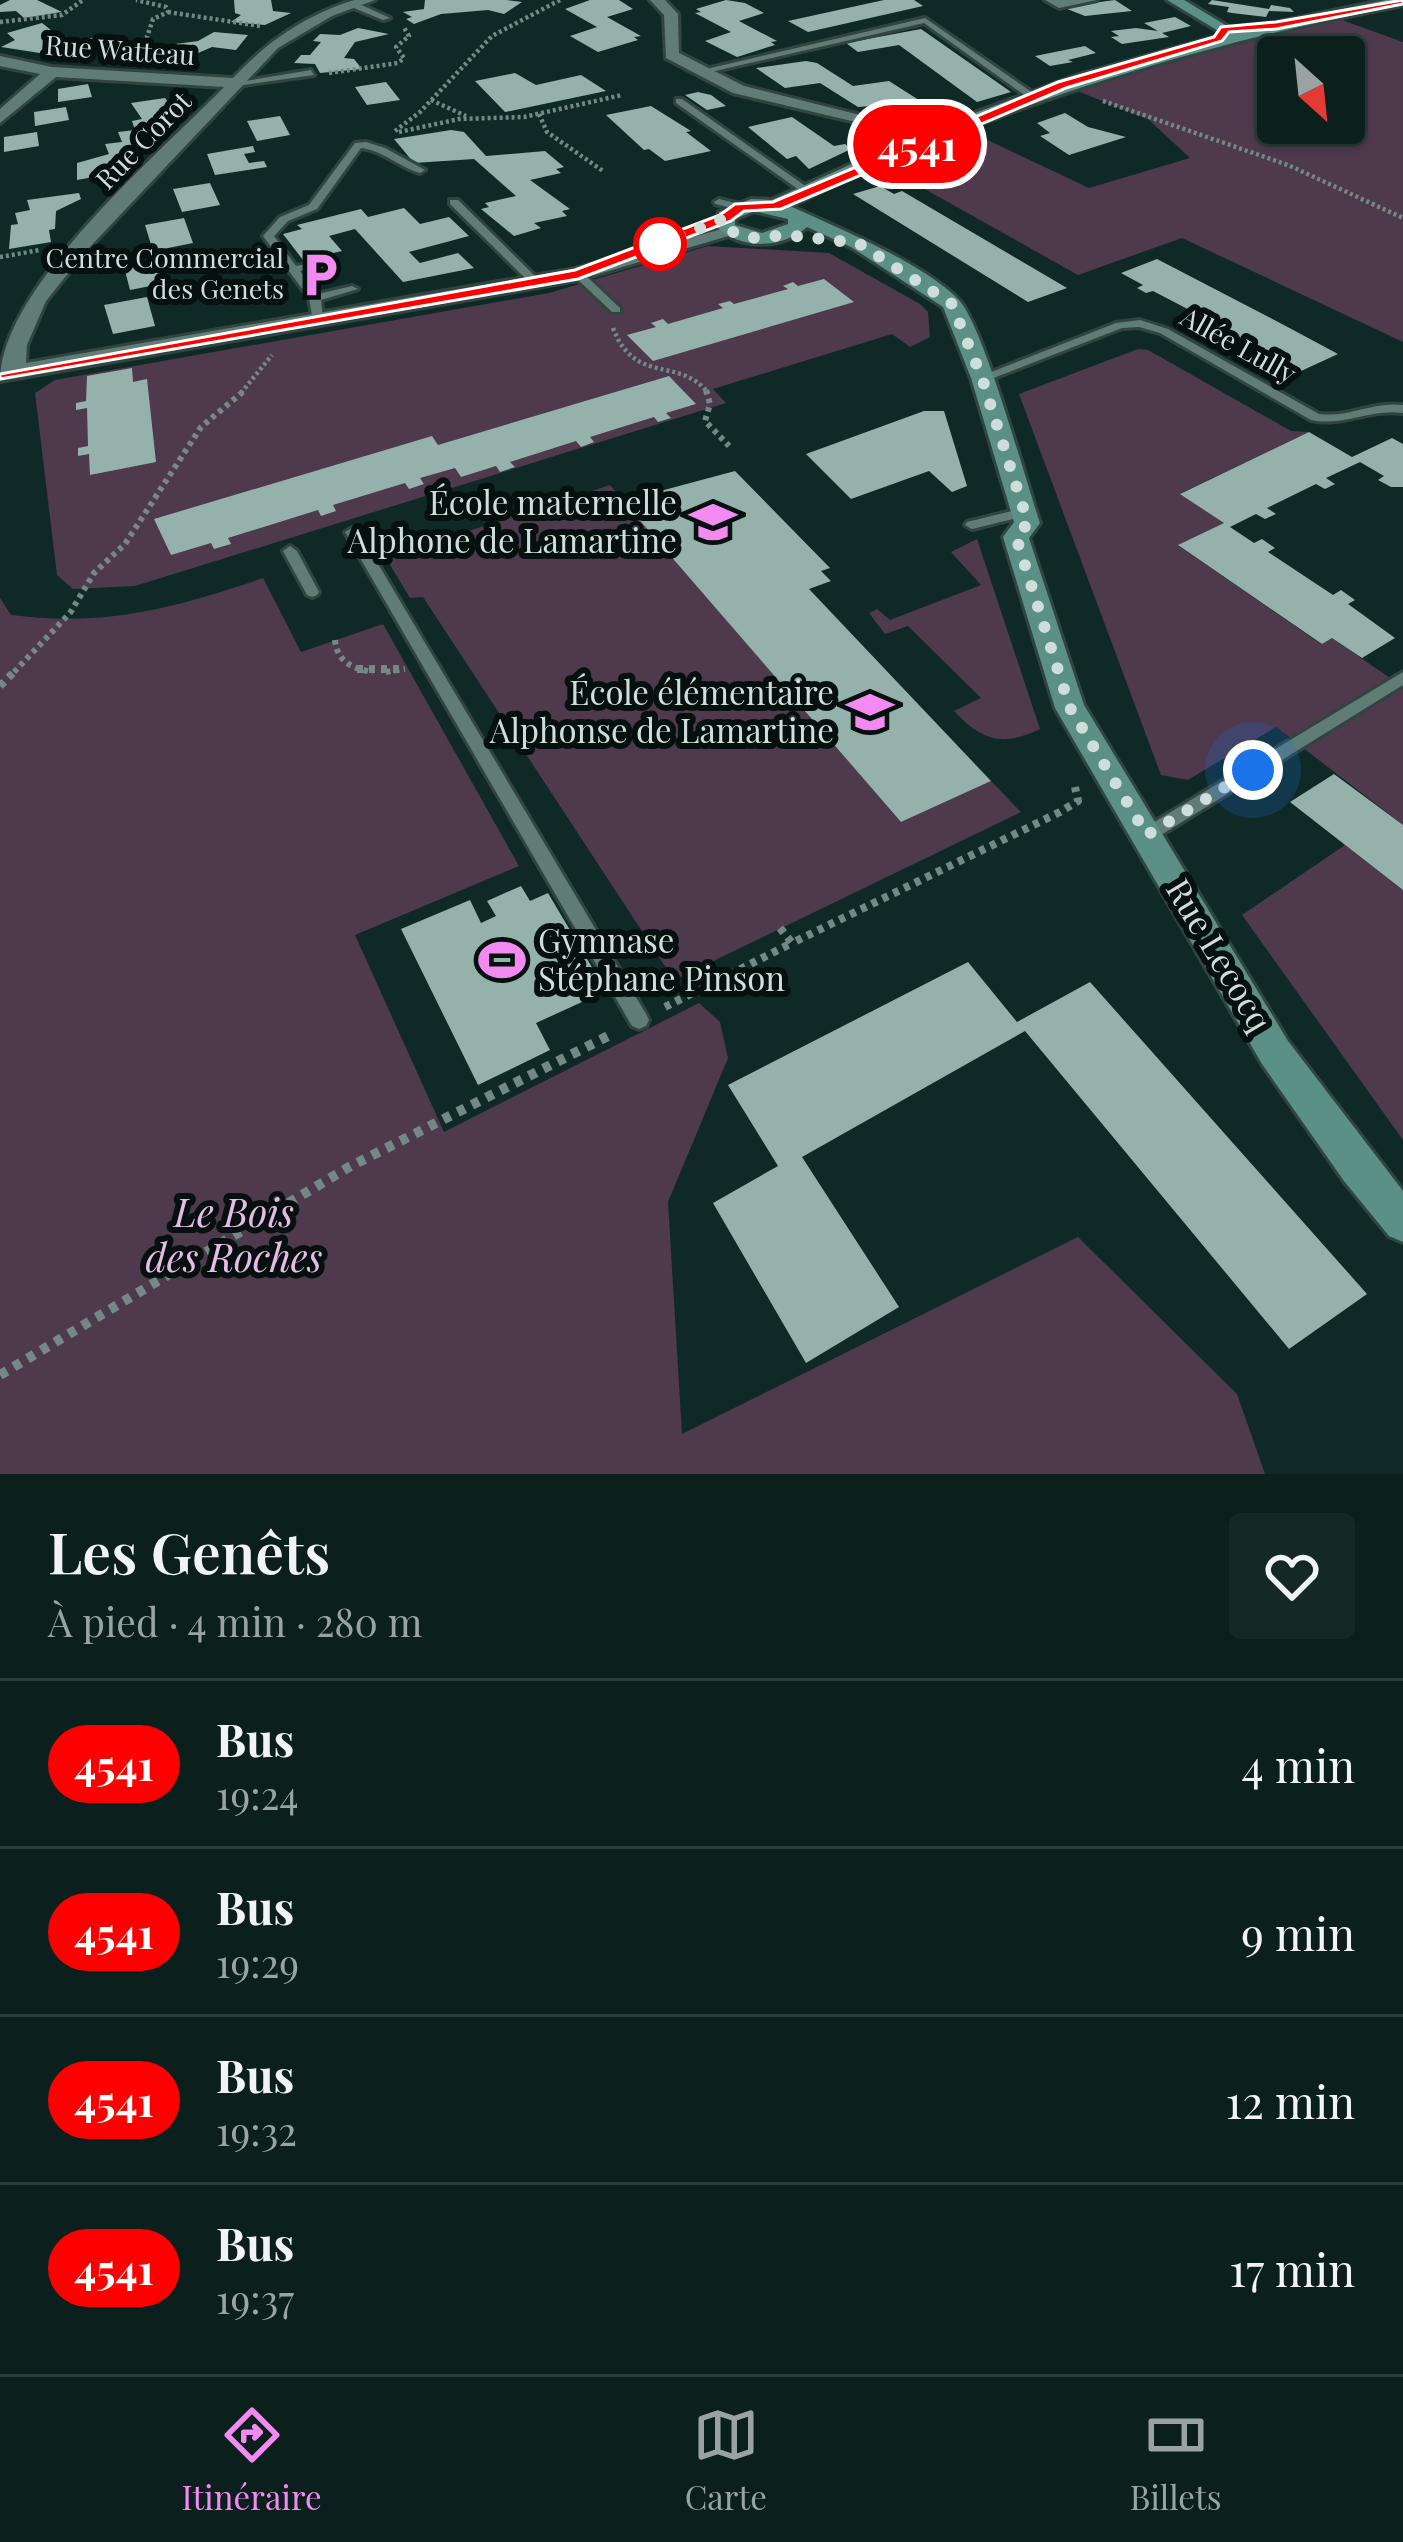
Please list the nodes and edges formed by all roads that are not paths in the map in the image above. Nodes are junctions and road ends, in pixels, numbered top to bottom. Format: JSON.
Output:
{"nodes":[{"id":1,"x":657,"y":0,"type":"edge"},
{"id":2,"x":1052,"y":0,"type":"edge"},
{"id":3,"x":1090,"y":0,"type":"edge"},
{"id":4,"x":1174,"y":0,"type":"edge"},
{"id":5,"x":1403,"y":1,"type":"edge"},
{"id":6,"x":360,"y":2,"type":"edge"},
{"id":7,"x":386,"y":18,"type":"road end"},
{"id":8,"x":1221,"y":34,"type":"junction"},
{"id":9,"x":0,"y":61,"type":"edge"},
{"id":10,"x":702,"y":71,"type":"junction"},
{"id":11,"x":52,"y":72,"type":"junction"},
{"id":12,"x":311,"y":73,"type":"road end"},
{"id":13,"x":237,"y":83,"type":"junction"},
{"id":14,"x":1033,"y":97,"type":"junction"},
{"id":15,"x":679,"y":101,"type":"dead end"},
{"id":16,"x":0,"y":118,"type":"edge"},
{"id":17,"x":936,"y":136,"type":"junction"},
{"id":18,"x":420,"y":170,"type":"dead end"},
{"id":19,"x":806,"y":190,"type":"junction"},
{"id":20,"x":454,"y":202,"type":"dead end"},
{"id":21,"x":776,"y":206,"type":"junction"},
{"id":22,"x":729,"y":215,"type":"junction"},
{"id":23,"x":797,"y":216,"type":"junction"},
{"id":24,"x":786,"y":235,"type":"junction"},
{"id":25,"x":858,"y":243,"type":"junction"},
{"id":26,"x":522,"y":246,"type":"dead end"},
{"id":27,"x":504,"y":251,"type":"junction"},
{"id":28,"x":329,"y":261,"type":"dead end"},
{"id":29,"x":293,"y":270,"type":"junction"},
{"id":30,"x":578,"y":274,"type":"junction"},
{"id":31,"x":536,"y":283,"type":"junction"},
{"id":32,"x":352,"y":289,"type":"dead end"},
{"id":33,"x":316,"y":309,"type":"junction"},
{"id":34,"x":616,"y":310,"type":"road end"},
{"id":35,"x":7,"y":372,"type":"edge"},
{"id":36,"x":982,"y":378,"type":"junction"},
{"id":37,"x":1403,"y":409,"type":"edge"},
{"id":38,"x":1288,"y":414,"type":"dead end"},
{"id":39,"x":1315,"y":417,"type":"junction"},
{"id":40,"x":1024,"y":512,"type":"junction"},
{"id":41,"x":972,"y":525,"type":"dead end"},
{"id":42,"x":352,"y":532,"type":"dead end"},
{"id":43,"x":290,"y":551,"type":"dead end"},
{"id":44,"x":312,"y":592,"type":"dead end"},
{"id":45,"x":1403,"y":678,"type":"edge"},
{"id":46,"x":1147,"y":835,"type":"junction"},
{"id":47,"x":639,"y":1020,"type":"road end"},
{"id":48,"x":1403,"y":1222,"type":"edge"}],
"edges":[{"from":1,"to":10,"type":"street"},
{"from":2,"to":3,"type":"street"},
{"from":4,"to":8,"type":"street"},
{"from":5,"to":8,"type":"street"},
{"from":6,"to":7,"type":"lane"},
{"from":6,"to":13,"type":"street","name":"Rue Corot"},
{"from":8,"to":14,"type":"street"},
{"from":9,"to":11,"type":"street","name":"Rue Watteau"},
{"from":10,"to":14,"type":"lane"},
{"from":10,"to":17,"type":"street"},
{"from":11,"to":13,"type":"street","name":"Rue Watteau"},
{"from":11,"to":16,"type":"street"},
{"from":12,"to":13,"type":"lane"},
{"from":13,"to":35,"type":"street","name":"Rue Corot"},
{"from":14,"to":17,"type":"street"},
{"from":15,"to":19,"type":"lane"},
{"from":17,"to":19,"type":"street"},
{"from":18,"to":29,"type":"lane"},
{"from":19,"to":21,"type":"street"},
{"from":20,"to":27,"type":"lane"},
{"from":21,"to":22,"type":"street"},
{"from":21,"to":23,"type":"street","name":"Rue Lecocq"},
{"from":22,"to":24,"type":"street","name":"Rue Lecocq"},
{"from":22,"to":30,"type":"street"},
{"from":23,"to":24,"type":"street"},
{"from":23,"to":25,"type":"street","name":"Rue Lecocq"},
{"from":24,"to":25,"type":"street","name":"Rue Lecocq"},
{"from":25,"to":36,"type":"street","name":"Rue Lecocq"},
{"from":26,"to":27,"type":"lane"},
{"from":27,"to":31,"type":"lane"},
{"from":28,"to":29,"type":"lane"},
{"from":29,"to":33,"type":"lane"},
{"from":30,"to":31,"type":"street"},
{"from":30,"to":34,"type":"lane"},
{"from":31,"to":33,"type":"street"},
{"from":32,"to":33,"type":"lane"},
{"from":33,"to":35,"type":"street"},
{"from":36,"to":39,"type":"lane","name":"Allée Lully"},
{"from":36,"to":40,"type":"street","name":"Rue Lecocq"},
{"from":37,"to":39,"type":"lane","name":"Allée Lully"},
{"from":38,"to":39,"type":"lane"},
{"from":40,"to":41,"type":"lane"},
{"from":40,"to":46,"type":"street","name":"Rue Lecocq"},
{"from":42,"to":47,"type":"lane"},
{"from":43,"to":44,"type":"lane"},
{"from":45,"to":46,"type":"lane"},
{"from":46,"to":48,"type":"street","name":"Rue Lecocq"}]}
